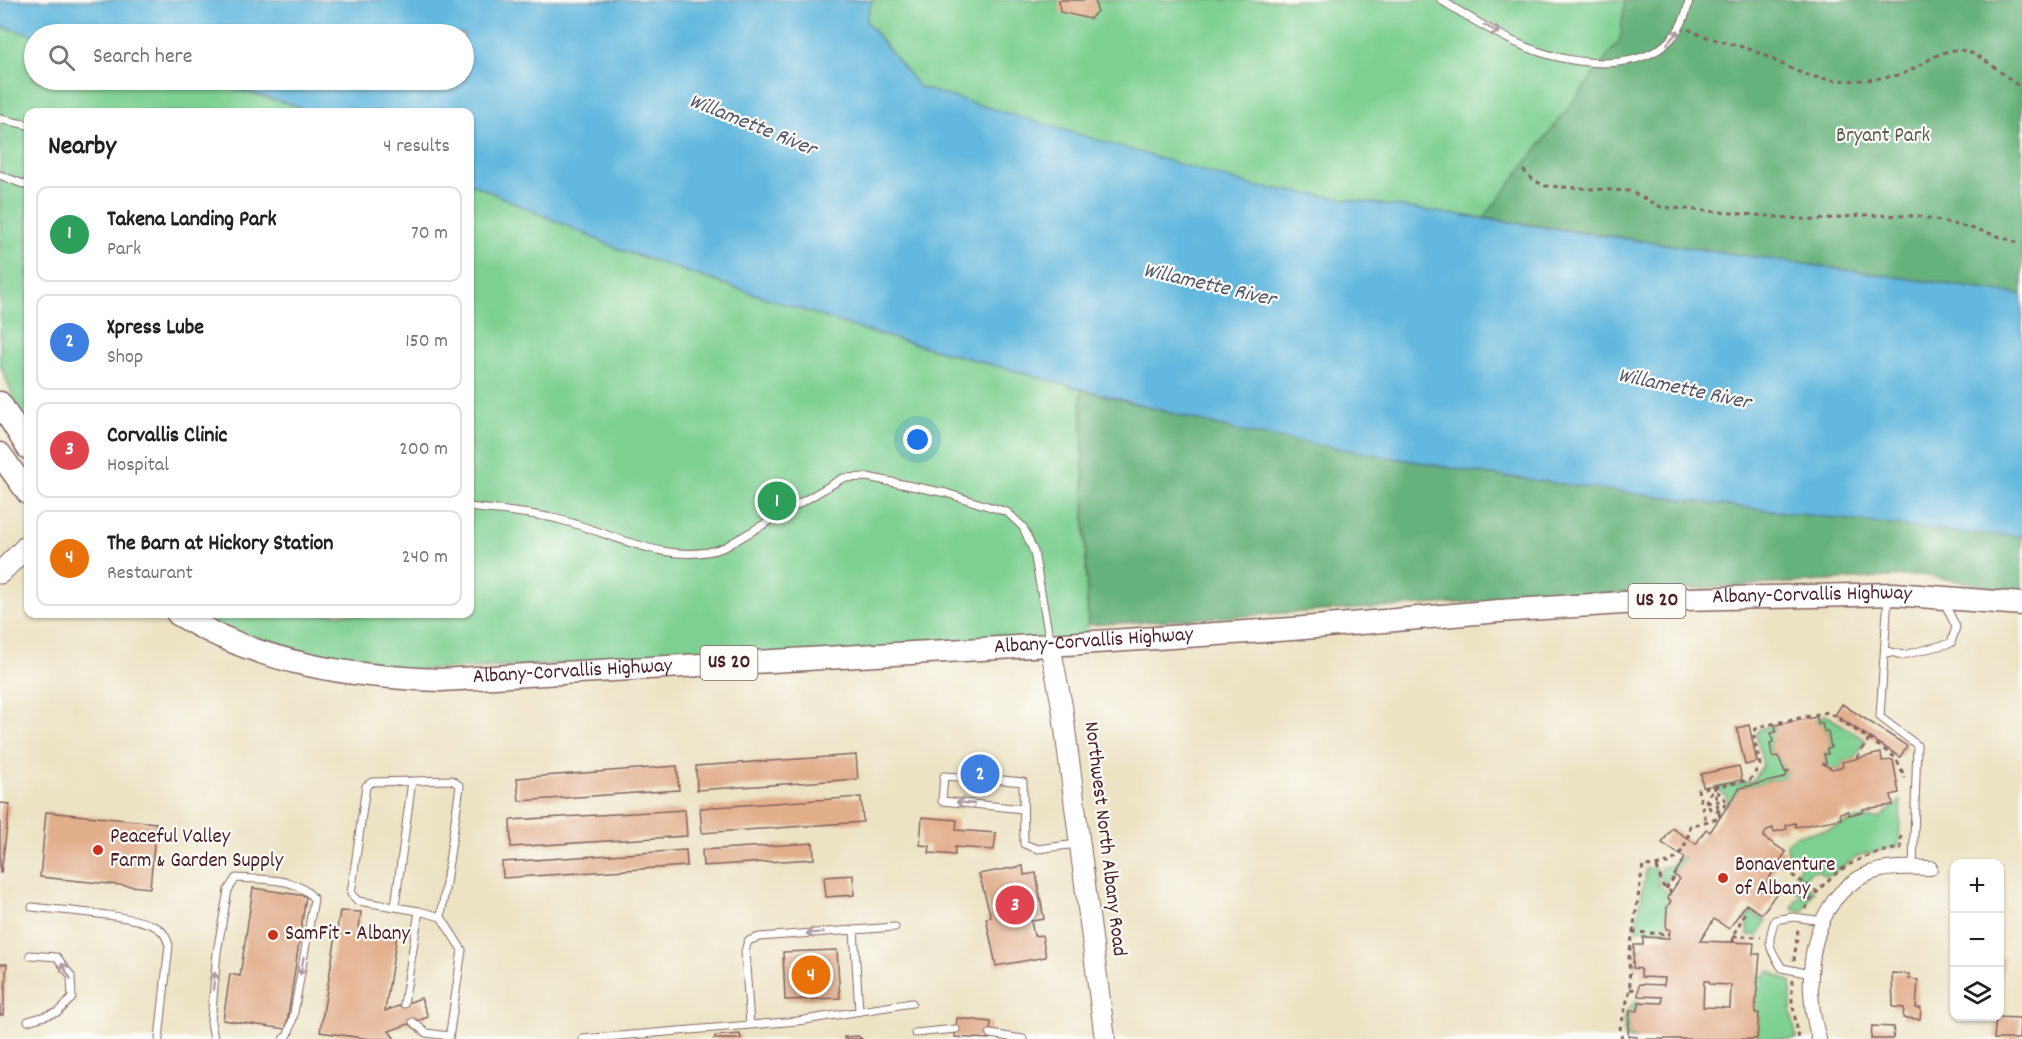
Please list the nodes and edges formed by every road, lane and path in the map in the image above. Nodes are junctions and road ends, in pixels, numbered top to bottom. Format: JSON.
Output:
{"nodes":[{"id":1,"x":1442,"y":0,"type":"edge"},
{"id":2,"x":1689,"y":0,"type":"edge"},
{"id":3,"x":1682,"y":24,"type":"junction"},
{"id":4,"x":2022,"y":88,"type":"edge"},
{"id":5,"x":0,"y":119,"type":"edge"},
{"id":6,"x":24,"y":124,"type":"edge"},
{"id":7,"x":1523,"y":170,"type":"dead end"},
{"id":8,"x":0,"y":175,"type":"edge"},
{"id":9,"x":24,"y":184,"type":"edge"},
{"id":10,"x":2022,"y":244,"type":"edge"},
{"id":11,"x":0,"y":403,"type":"edge"},
{"id":12,"x":24,"y":442,"type":"edge"},
{"id":13,"x":0,"y":454,"type":"edge"},
{"id":14,"x":24,"y":487,"type":"edge"},
{"id":15,"x":474,"y":508,"type":"edge"},
{"id":16,"x":24,"y":549,"type":"edge"},
{"id":17,"x":0,"y":573,"type":"edge"},
{"id":18,"x":1888,"y":594,"type":"junction"},
{"id":19,"x":1940,"y":596,"type":"junction"},
{"id":20,"x":2022,"y":604,"type":"edge"},
{"id":21,"x":185,"y":618,"type":"edge"},
{"id":22,"x":1050,"y":645,"type":"junction"},
{"id":23,"x":1886,"y":651,"type":"junction"},
{"id":24,"x":1856,"y":759,"type":"dead end"},
{"id":25,"x":971,"y":778,"type":"dead end"},
{"id":26,"x":992,"y":780,"type":"dead end"},
{"id":27,"x":412,"y":781,"type":"junction"},
{"id":28,"x":1714,"y":789,"type":"junction"},
{"id":29,"x":1725,"y":800,"type":"junction"},
{"id":30,"x":1716,"y":802,"type":"junction"},
{"id":31,"x":1706,"y":803,"type":"junction"},
{"id":32,"x":1023,"y":809,"type":"junction"},
{"id":33,"x":1718,"y":811,"type":"junction"},
{"id":34,"x":1706,"y":821,"type":"junction"},
{"id":35,"x":1080,"y":843,"type":"junction"},
{"id":36,"x":1777,"y":865,"type":"dead end"},
{"id":37,"x":1657,"y":867,"type":"junction"},
{"id":38,"x":1913,"y":868,"type":"junction"},
{"id":39,"x":1930,"y":868,"type":"dead end"},
{"id":40,"x":1675,"y":876,"type":"dead end"},
{"id":41,"x":1666,"y":889,"type":"junction"},
{"id":42,"x":1816,"y":891,"type":"dead end"},
{"id":43,"x":1671,"y":892,"type":"dead end"},
{"id":44,"x":395,"y":906,"type":"junction"},
{"id":45,"x":32,"y":907,"type":"dead end"},
{"id":46,"x":418,"y":911,"type":"junction"},
{"id":47,"x":1746,"y":911,"type":"dead end"},
{"id":48,"x":441,"y":917,"type":"junction"},
{"id":49,"x":1824,"y":921,"type":"junction"},
{"id":50,"x":895,"y":927,"type":"dead end"},
{"id":51,"x":854,"y":930,"type":"junction"},
{"id":52,"x":1632,"y":932,"type":"junction"},
{"id":53,"x":1669,"y":934,"type":"dead end"},
{"id":54,"x":1733,"y":936,"type":"junction"},
{"id":55,"x":1768,"y":938,"type":"junction"},
{"id":56,"x":1733,"y":942,"type":"dead end"},
{"id":57,"x":30,"y":955,"type":"dead end"},
{"id":58,"x":1811,"y":974,"type":"junction"},
{"id":59,"x":1630,"y":990,"type":"junction"},
{"id":60,"x":1638,"y":990,"type":"dead end"},
{"id":61,"x":912,"y":1003,"type":"dead end"},
{"id":62,"x":404,"y":1004,"type":"dead end"},
{"id":63,"x":859,"y":1011,"type":"junction"},
{"id":64,"x":28,"y":1021,"type":"dead end"},
{"id":65,"x":413,"y":1022,"type":"dead end"},
{"id":66,"x":750,"y":1025,"type":"junction"},
{"id":67,"x":956,"y":1029,"type":"dead end"},
{"id":68,"x":915,"y":1032,"type":"dead end"},
{"id":69,"x":990,"y":1034,"type":"dead end"},
{"id":70,"x":633,"y":1036,"type":"edge"},
{"id":71,"x":616,"y":1037,"type":"edge"},
{"id":72,"x":449,"y":1038,"type":"edge"},
{"id":73,"x":159,"y":1039,"type":"edge"},
{"id":74,"x":214,"y":1039,"type":"edge"},
{"id":75,"x":283,"y":1039,"type":"edge"},
{"id":76,"x":583,"y":1039,"type":"edge"},
{"id":77,"x":1023,"y":1039,"type":"edge"},
{"id":78,"x":1105,"y":1039,"type":"edge"},
{"id":79,"x":1622,"y":1039,"type":"edge"},
{"id":80,"x":1819,"y":1039,"type":"edge"}],
"edges":[{"from":1,"to":3,"type":"lane","one_way":true},
{"from":2,"to":3,"type":"lane"},
{"from":3,"to":4,"type":"path"},
{"from":5,"to":6,"type":"lane"},
{"from":7,"to":10,"type":"path"},
{"from":8,"to":9,"type":"lane"},
{"from":11,"to":12,"type":"highway"},
{"from":13,"to":14,"type":"highway"},
{"from":15,"to":22,"type":"lane"},
{"from":16,"to":17,"type":"main road"},
{"from":18,"to":19,"type":"highway","name":"Albany-Corvallis Highway","number":"US 20"},
{"from":18,"to":22,"type":"highway","name":"Albany-Corvallis Highway","number":"US 20"},
{"from":18,"to":23,"type":"lane"},
{"from":19,"to":20,"type":"highway","name":"Albany-Corvallis Highway","number":"US 20"},
{"from":19,"to":23,"type":"lane"},
{"from":21,"to":22,"type":"highway","name":"Albany-Corvallis Highway","number":"US 20"},
{"from":22,"to":35,"type":"main road","name":"Northwest North Albany Road"},
{"from":23,"to":38,"type":"lane"},
{"from":24,"to":28,"type":"path"},
{"from":32,"to":25,"type":"lane","one_way":true},
{"from":26,"to":32,"type":"lane"},
{"from":27,"to":44,"type":"lane"},
{"from":27,"to":44,"type":"lane"},
{"from":27,"to":48,"type":"lane"},
{"from":28,"to":29,"type":"path"},
{"from":28,"to":30,"type":"path"},
{"from":28,"to":31,"type":"path"},
{"from":28,"to":34,"type":"path"},
{"from":29,"to":30,"type":"path"},
{"from":29,"to":33,"type":"path"},
{"from":30,"to":31,"type":"path"},
{"from":30,"to":33,"type":"path"},
{"from":31,"to":33,"type":"path"},
{"from":32,"to":35,"type":"lane"},
{"from":33,"to":34,"type":"path"},
{"from":34,"to":37,"type":"path"},
{"from":35,"to":78,"type":"main road","name":"Northwest North Albany Road"},
{"from":36,"to":42,"type":"path"},
{"from":37,"to":41,"type":"path"},
{"from":37,"to":52,"type":"path"},
{"from":38,"to":39,"type":"street"},
{"from":38,"to":49,"type":"street"},
{"from":40,"to":41,"type":"path"},
{"from":41,"to":43,"type":"path"},
{"from":44,"to":46,"type":"lane"},
{"from":45,"to":73,"type":"lane"},
{"from":46,"to":48,"type":"lane"},
{"from":46,"to":62,"type":"lane"},
{"from":47,"to":54,"type":"path"},
{"from":48,"to":72,"type":"lane"},
{"from":49,"to":55,"type":"lane"},
{"from":49,"to":58,"type":"street"},
{"from":50,"to":51,"type":"lane"},
{"from":51,"to":63,"type":"lane"},
{"from":51,"to":66,"type":"lane","one_way":true},
{"from":52,"to":53,"type":"path"},
{"from":52,"to":59,"type":"path"},
{"from":54,"to":55,"type":"path"},
{"from":54,"to":56,"type":"path"},
{"from":55,"to":58,"type":"lane"},
{"from":64,"to":57,"type":"lane","one_way":true},
{"from":58,"to":80,"type":"street"},
{"from":59,"to":60,"type":"path"},
{"from":59,"to":79,"type":"path"},
{"from":61,"to":63,"type":"lane"},
{"from":63,"to":66,"type":"lane"},
{"from":65,"to":72,"type":"lane"},
{"from":66,"to":70,"type":"lane"},
{"from":67,"to":68,"type":"lane"},
{"from":69,"to":77,"type":"lane"},
{"from":70,"to":71,"type":"lane"},
{"from":71,"to":76,"type":"lane"},
{"from":74,"to":75,"type":"lane","one_way":true}]}
